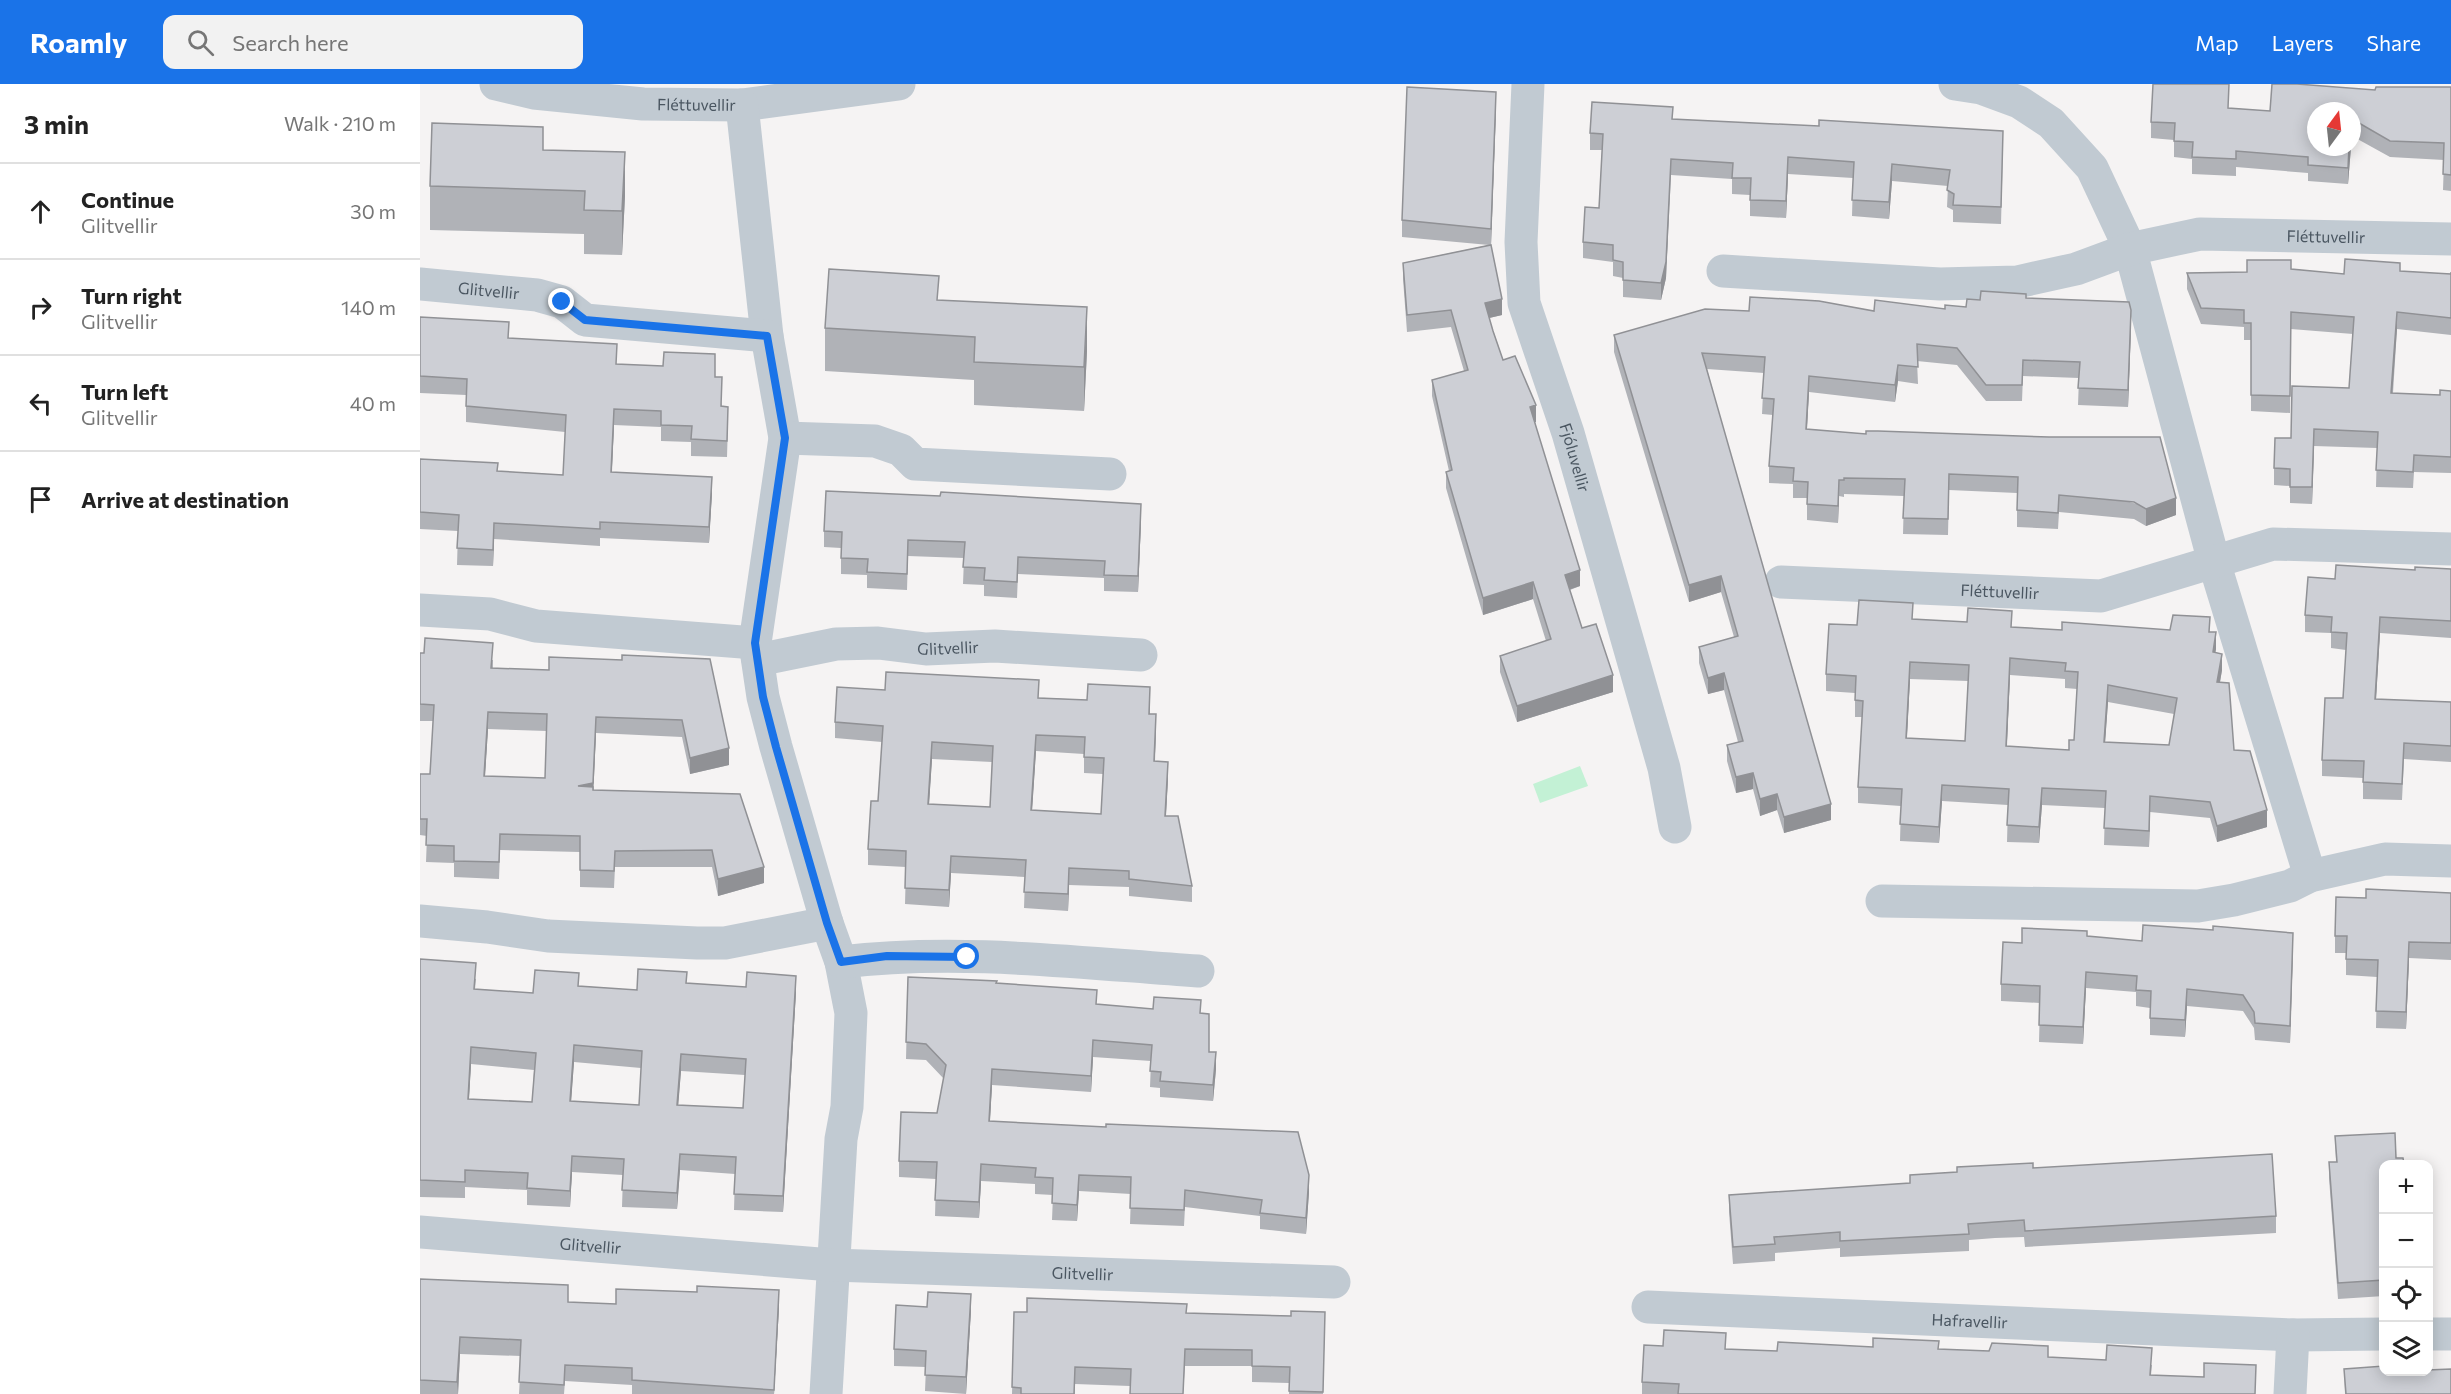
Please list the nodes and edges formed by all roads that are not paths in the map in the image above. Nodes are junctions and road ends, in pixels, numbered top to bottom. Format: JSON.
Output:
{"nodes":[{"id":1,"x":496,"y":84,"type":"edge"},
{"id":2,"x":899,"y":84,"type":"edge"},
{"id":3,"x":1528,"y":84,"type":"edge"},
{"id":4,"x":1955,"y":84,"type":"edge"},
{"id":5,"x":742,"y":105,"type":"junction"},
{"id":6,"x":2451,"y":239,"type":"edge"},
{"id":7,"x":2130,"y":249,"type":"junction"},
{"id":8,"x":1723,"y":271,"type":"dead end"},
{"id":9,"x":420,"y":284,"type":"edge"},
{"id":10,"x":767,"y":336,"type":"junction"},
{"id":11,"x":785,"y":438,"type":"junction"},
{"id":12,"x":1110,"y":474,"type":"dead end"},
{"id":13,"x":2451,"y":549,"type":"edge"},
{"id":14,"x":2214,"y":562,"type":"junction"},
{"id":15,"x":1781,"y":582,"type":"dead end"},
{"id":16,"x":420,"y":610,"type":"edge"},
{"id":17,"x":756,"y":651,"type":"junction"},
{"id":18,"x":1141,"y":655,"type":"dead end"},
{"id":19,"x":1675,"y":827,"type":"dead end"},
{"id":20,"x":2451,"y":861,"type":"edge"},
{"id":21,"x":2310,"y":876,"type":"junction"},
{"id":22,"x":1882,"y":901,"type":"dead end"},
{"id":23,"x":420,"y":921,"type":"edge"},
{"id":24,"x":827,"y":923,"type":"junction"},
{"id":25,"x":841,"y":962,"type":"junction"},
{"id":26,"x":1198,"y":971,"type":"dead end"},
{"id":27,"x":420,"y":1232,"type":"edge"},
{"id":28,"x":832,"y":1264,"type":"junction"},
{"id":29,"x":1334,"y":1282,"type":"dead end"},
{"id":30,"x":1648,"y":1307,"type":"dead end"},
{"id":31,"x":2379,"y":1334,"type":"edge"},
{"id":32,"x":2433,"y":1334,"type":"edge"},
{"id":33,"x":2451,"y":1334,"type":"edge"},
{"id":34,"x":2293,"y":1335,"type":"junction"},
{"id":35,"x":826,"y":1394,"type":"edge"},
{"id":36,"x":2290,"y":1394,"type":"edge"}],
"edges":[{"from":1,"to":5,"type":"street","name":"Fléttuvellir"},
{"from":2,"to":5,"type":"street","name":"Fléttuvellir"},
{"from":3,"to":19,"type":"street","name":"Fjóluvellir"},
{"from":4,"to":7,"type":"street"},
{"from":5,"to":10,"type":"street"},
{"from":6,"to":7,"type":"street","name":"Fléttuvellir"},
{"from":7,"to":8,"type":"street","name":"Fléttuvellir"},
{"from":7,"to":14,"type":"street"},
{"from":9,"to":10,"type":"street","name":"Glitvellir"},
{"from":10,"to":11,"type":"street"},
{"from":11,"to":12,"type":"street"},
{"from":11,"to":17,"type":"street"},
{"from":13,"to":14,"type":"street","name":"Fléttuvellir"},
{"from":14,"to":15,"type":"street","name":"Fléttuvellir"},
{"from":14,"to":21,"type":"street"},
{"from":16,"to":17,"type":"street","name":"Glitvellir"},
{"from":17,"to":18,"type":"street","name":"Glitvellir"},
{"from":17,"to":24,"type":"street"},
{"from":20,"to":21,"type":"street"},
{"from":21,"to":22,"type":"street"},
{"from":23,"to":24,"type":"street"},
{"from":24,"to":25,"type":"street"},
{"from":25,"to":26,"type":"street"},
{"from":25,"to":28,"type":"street"},
{"from":27,"to":28,"type":"street","name":"Glitvellir"},
{"from":28,"to":29,"type":"street","name":"Glitvellir"},
{"from":28,"to":35,"type":"street"},
{"from":30,"to":34,"type":"street","name":"Hafravellir"},
{"from":31,"to":34,"type":"street","name":"Hafravellir"},
{"from":32,"to":33,"type":"street"},
{"from":34,"to":36,"type":"street"}]}
